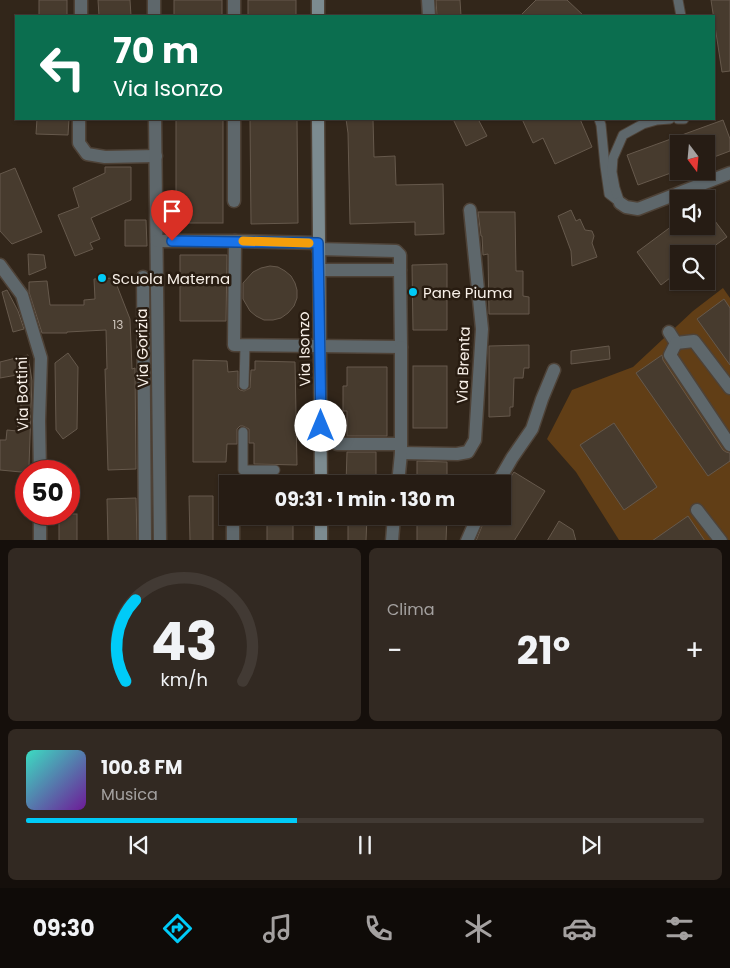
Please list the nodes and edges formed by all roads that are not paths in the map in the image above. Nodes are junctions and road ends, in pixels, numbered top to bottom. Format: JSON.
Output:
{"nodes":[{"id":1,"x":81,"y":0,"type":"edge"},
{"id":2,"x":154,"y":0,"type":"edge"},
{"id":3,"x":234,"y":0,"type":"edge"},
{"id":4,"x":318,"y":0,"type":"edge"},
{"id":5,"x":428,"y":0,"type":"edge"},
{"id":6,"x":678,"y":0,"type":"edge"},
{"id":7,"x":81,"y":15,"type":"edge"},
{"id":8,"x":154,"y":15,"type":"edge"},
{"id":9,"x":234,"y":15,"type":"edge"},
{"id":10,"x":318,"y":15,"type":"edge"},
{"id":11,"x":429,"y":15,"type":"edge"},
{"id":12,"x":681,"y":15,"type":"edge"},
{"id":13,"x":80,"y":120,"type":"edge"},
{"id":14,"x":155,"y":120,"type":"edge"},
{"id":15,"x":234,"y":120,"type":"edge"},
{"id":16,"x":318,"y":120,"type":"edge"},
{"id":17,"x":599,"y":120,"type":"edge"},
{"id":18,"x":657,"y":120,"type":"edge"},
{"id":19,"x":156,"y":156,"type":"junction"},
{"id":20,"x":730,"y":173,"type":"edge"},
{"id":21,"x":234,"y":201,"type":"dead end"},
{"id":22,"x":620,"y":203,"type":"junction"},
{"id":23,"x":470,"y":210,"type":"dead end"},
{"id":24,"x":157,"y":241,"type":"junction"},
{"id":25,"x":235,"y":241,"type":"junction"},
{"id":26,"x":318,"y":246,"type":"junction"},
{"id":27,"x":0,"y":265,"type":"edge"},
{"id":28,"x":319,"y":270,"type":"junction"},
{"id":29,"x":400,"y":270,"type":"junction"},
{"id":30,"x":143,"y":277,"type":"dead end"},
{"id":31,"x":240,"y":345,"type":"junction"},
{"id":32,"x":320,"y":346,"type":"junction"},
{"id":33,"x":401,"y":347,"type":"junction"},
{"id":34,"x":554,"y":370,"type":"dead end"},
{"id":35,"x":244,"y":385,"type":"dead end"},
{"id":36,"x":730,"y":388,"type":"edge"},
{"id":37,"x":243,"y":432,"type":"dead end"},
{"id":38,"x":337,"y":444,"type":"dead end"},
{"id":39,"x":730,"y":445,"type":"edge"},
{"id":40,"x":400,"y":449,"type":"junction"},
{"id":41,"x":40,"y":460,"type":"edge"},
{"id":42,"x":275,"y":470,"type":"dead end"},
{"id":43,"x":321,"y":475,"type":"edge"},
{"id":44,"x":399,"y":475,"type":"edge"},
{"id":45,"x":502,"y":475,"type":"edge"},
{"id":46,"x":697,"y":510,"type":"dead end"},
{"id":47,"x":40,"y":525,"type":"edge"},
{"id":48,"x":233,"y":525,"type":"edge"},
{"id":49,"x":321,"y":525,"type":"edge"},
{"id":50,"x":393,"y":525,"type":"edge"},
{"id":51,"x":474,"y":525,"type":"edge"},
{"id":52,"x":40,"y":540,"type":"edge"},
{"id":53,"x":146,"y":540,"type":"edge"},
{"id":54,"x":160,"y":540,"type":"edge"},
{"id":55,"x":233,"y":540,"type":"edge"},
{"id":56,"x":321,"y":540,"type":"edge"},
{"id":57,"x":392,"y":540,"type":"edge"},
{"id":58,"x":467,"y":540,"type":"edge"},
{"id":59,"x":721,"y":540,"type":"edge"}],
"edges":[{"from":1,"to":7,"type":"street"},
{"from":2,"to":8,"type":"street"},
{"from":3,"to":9,"type":"street"},
{"from":4,"to":10,"type":"main road"},
{"from":5,"to":11,"type":"street"},
{"from":6,"to":12,"type":"lane"},
{"from":13,"to":19,"type":"street"},
{"from":14,"to":19,"type":"street","name":"Via Gorizia"},
{"from":15,"to":21,"type":"street"},
{"from":16,"to":26,"type":"main road","name":"Via Isonzo"},
{"from":17,"to":22,"type":"lane"},
{"from":18,"to":22,"type":"lane"},
{"from":19,"to":24,"type":"street","name":"Via Gorizia"},
{"from":20,"to":22,"type":"street"},
{"from":23,"to":40,"type":"street","name":"Via Brenta"},
{"from":24,"to":25,"type":"street"},
{"from":24,"to":54,"type":"street","name":"Via Gorizia"},
{"from":25,"to":26,"type":"street"},
{"from":25,"to":31,"type":"street"},
{"from":26,"to":28,"type":"main road","name":"Via Isonzo"},
{"from":26,"to":29,"type":"street"},
{"from":27,"to":41,"type":"street","name":"Via Bottini"},
{"from":28,"to":29,"type":"street"},
{"from":28,"to":32,"type":"main road","name":"Via Isonzo"},
{"from":29,"to":33,"type":"street"},
{"from":30,"to":53,"type":"street"},
{"from":31,"to":32,"type":"street"},
{"from":31,"to":35,"type":"lane"},
{"from":32,"to":33,"type":"street"},
{"from":32,"to":43,"type":"main road","name":"Via Isonzo"},
{"from":33,"to":40,"type":"street"},
{"from":34,"to":45,"type":"street"},
{"from":36,"to":39,"type":"street"},
{"from":37,"to":42,"type":"lane"},
{"from":38,"to":40,"type":"street","name":"Via Brenta"},
{"from":40,"to":44,"type":"street"},
{"from":46,"to":59,"type":"street"},
{"from":47,"to":52,"type":"street"},
{"from":48,"to":55,"type":"street"},
{"from":49,"to":56,"type":"main road"},
{"from":50,"to":57,"type":"street"},
{"from":51,"to":58,"type":"street"}]}
